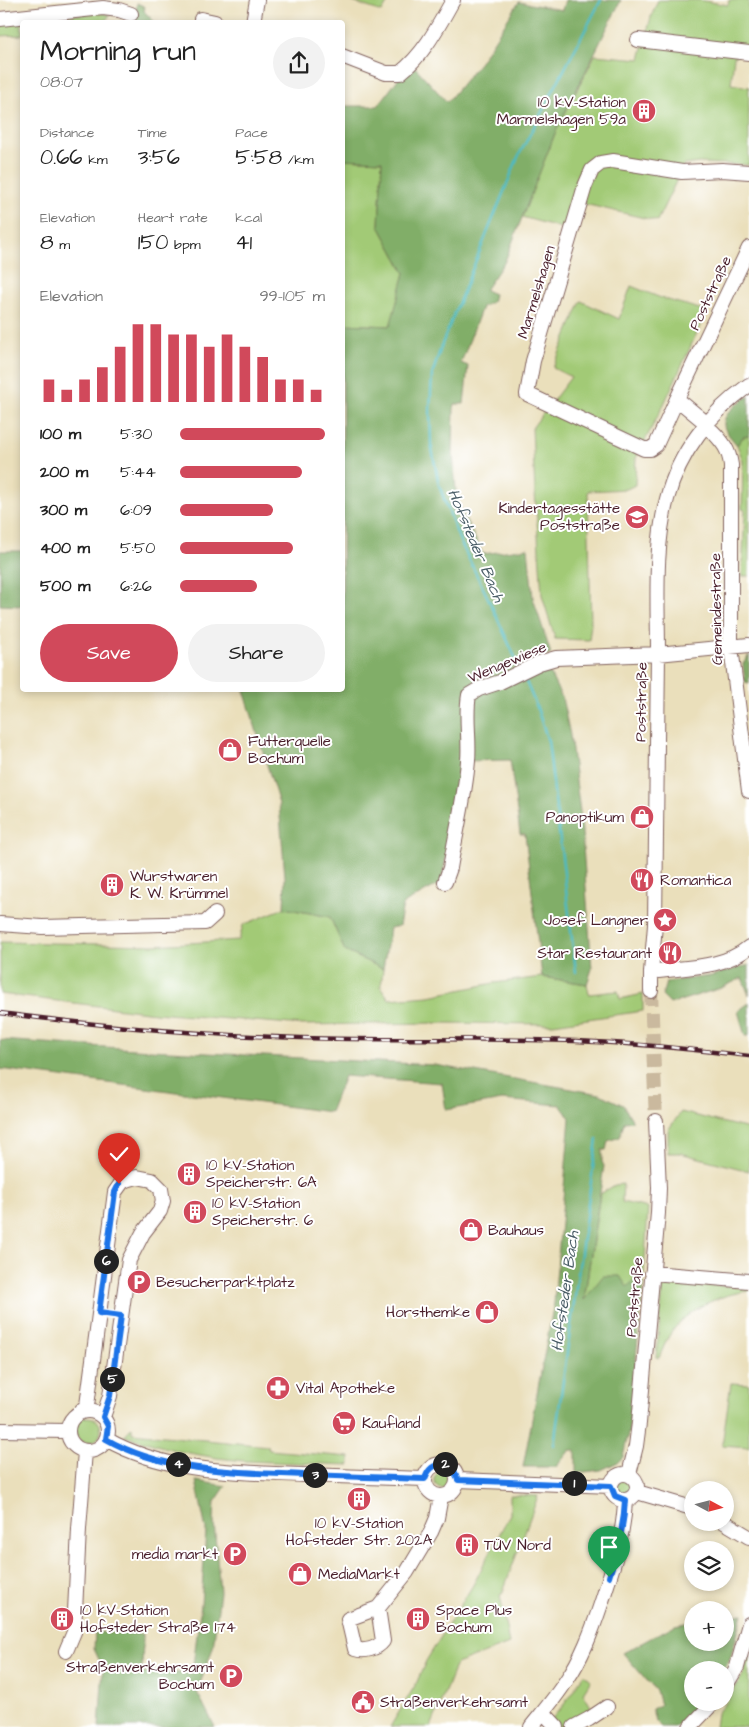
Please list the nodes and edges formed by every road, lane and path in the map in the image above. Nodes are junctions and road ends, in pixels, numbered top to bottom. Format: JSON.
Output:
{"nodes":[{"id":1,"x":257,"y":0,"type":"edge"},
{"id":2,"x":453,"y":0,"type":"edge"},
{"id":3,"x":131,"y":14,"type":"dead end"},
{"id":4,"x":0,"y":19,"type":"edge"},
{"id":5,"x":201,"y":19,"type":"dead end"},
{"id":6,"x":206,"y":20,"type":"edge"},
{"id":7,"x":253,"y":20,"type":"edge"},
{"id":8,"x":638,"y":40,"type":"dead end"},
{"id":9,"x":749,"y":53,"type":"edge"},
{"id":10,"x":345,"y":57,"type":"edge"},
{"id":11,"x":749,"y":172,"type":"edge"},
{"id":12,"x":749,"y":248,"type":"edge"},
{"id":13,"x":749,"y":385,"type":"edge"},
{"id":14,"x":677,"y":399,"type":"junction"},
{"id":15,"x":709,"y":427,"type":"junction"},
{"id":16,"x":749,"y":645,"type":"edge"},
{"id":17,"x":731,"y":647,"type":"junction"},
{"id":18,"x":658,"y":654,"type":"junction"},
{"id":19,"x":749,"y":791,"type":"edge"},
{"id":20,"x":445,"y":882,"type":"dead end"},
{"id":21,"x":215,"y":914,"type":"dead end"},
{"id":22,"x":0,"y":924,"type":"edge"},
{"id":23,"x":749,"y":947,"type":"edge"},
{"id":24,"x":651,"y":972,"type":"junction"},
{"id":25,"x":651,"y":992,"type":"tunnel mouth"},
{"id":26,"x":656,"y":1121,"type":"tunnel mouth"},
{"id":27,"x":652,"y":1272,"type":"junction"},
{"id":28,"x":749,"y":1281,"type":"edge"},
{"id":29,"x":99,"y":1313,"type":"junction"},
{"id":30,"x":121,"y":1316,"type":"junction"},
{"id":31,"x":81,"y":1411,"type":"junction"},
{"id":32,"x":103,"y":1417,"type":"junction"},
{"id":33,"x":0,"y":1430,"type":"edge"},
{"id":34,"x":67,"y":1431,"type":"junction"},
{"id":35,"x":106,"y":1439,"type":"junction"},
{"id":36,"x":85,"y":1451,"type":"junction"},
{"id":37,"x":629,"y":1474,"type":"junction"},
{"id":38,"x":425,"y":1479,"type":"junction"},
{"id":39,"x":458,"y":1480,"type":"junction"},
{"id":40,"x":611,"y":1486,"type":"junction"},
{"id":41,"x":637,"y":1492,"type":"junction"},
{"id":42,"x":441,"y":1496,"type":"junction"},
{"id":43,"x":625,"y":1500,"type":"junction"},
{"id":44,"x":684,"y":1506,"type":"edge"},
{"id":45,"x":734,"y":1528,"type":"edge"},
{"id":46,"x":749,"y":1537,"type":"edge"},
{"id":47,"x":378,"y":1608,"type":"dead end"},
{"id":48,"x":749,"y":1624,"type":"edge"},
{"id":49,"x":66,"y":1650,"type":"dead end"},
{"id":50,"x":734,"y":1672,"type":"edge"},
{"id":51,"x":607,"y":1707,"type":"dead end"},
{"id":52,"x":705,"y":1711,"type":"edge"},
{"id":53,"x":543,"y":1712,"type":"junction"},
{"id":54,"x":532,"y":1727,"type":"edge"},
{"id":55,"x":557,"y":1727,"type":"edge"},
{"id":56,"x":574,"y":1727,"type":"edge"},
{"id":57,"x":690,"y":1727,"type":"edge"}],
"edges":[{"from":1,"to":7,"type":"street"},
{"from":2,"to":10,"type":"street"},
{"from":3,"to":4,"type":"street"},
{"from":5,"to":6,"type":"street"},
{"from":8,"to":9,"type":"street"},
{"from":11,"to":14,"type":"street","name":"Marmelshagen"},
{"from":12,"to":14,"type":"street","name":"Poststraße"},
{"from":13,"to":15,"type":"street","name":"Poststraße"},
{"from":14,"to":15,"type":"street"},
{"from":15,"to":17,"type":"street","name":"Gemeindestraße"},
{"from":15,"to":18,"type":"street","name":"Poststraße"},
{"from":16,"to":17,"type":"street","name":"Wengewiese"},
{"from":17,"to":18,"type":"street","name":"Wengewiese"},
{"from":17,"to":19,"type":"street","name":"Gemeindestraße"},
{"from":18,"to":20,"type":"street","name":"Wengewiese"},
{"from":18,"to":24,"type":"street","name":"Poststraße"},
{"from":21,"to":22,"type":"street"},
{"from":23,"to":24,"type":"street"},
{"from":24,"to":25,"type":"street","name":"Poststraße"},
{"from":26,"to":27,"type":"street","name":"Poststraße"},
{"from":27,"to":28,"type":"street"},
{"from":27,"to":37,"type":"street","name":"Poststraße"},
{"from":29,"to":30,"type":"street"},
{"from":29,"to":30,"type":"street"},
{"from":29,"to":31,"type":"street"},
{"from":30,"to":32,"type":"street"},
{"from":31,"to":32,"type":"street"},
{"from":31,"to":34,"type":"street"},
{"from":32,"to":35,"type":"street"},
{"from":33,"to":34,"type":"street"},
{"from":34,"to":36,"type":"street"},
{"from":35,"to":36,"type":"street"},
{"from":35,"to":38,"type":"street"},
{"from":36,"to":49,"type":"street"},
{"from":37,"to":40,"type":"street"},
{"from":37,"to":41,"type":"street"},
{"from":38,"to":39,"type":"street"},
{"from":38,"to":42,"type":"street"},
{"from":39,"to":40,"type":"street"},
{"from":39,"to":42,"type":"street"},
{"from":40,"to":43,"type":"street"},
{"from":41,"to":43,"type":"street"},
{"from":41,"to":44,"type":"street"},
{"from":42,"to":47,"type":"street"},
{"from":43,"to":53,"type":"street"},
{"from":45,"to":46,"type":"street"},
{"from":48,"to":50,"type":"street"},
{"from":51,"to":56,"type":"street"},
{"from":52,"to":57,"type":"street"},
{"from":53,"to":54,"type":"street"},
{"from":53,"to":55,"type":"street"}]}
